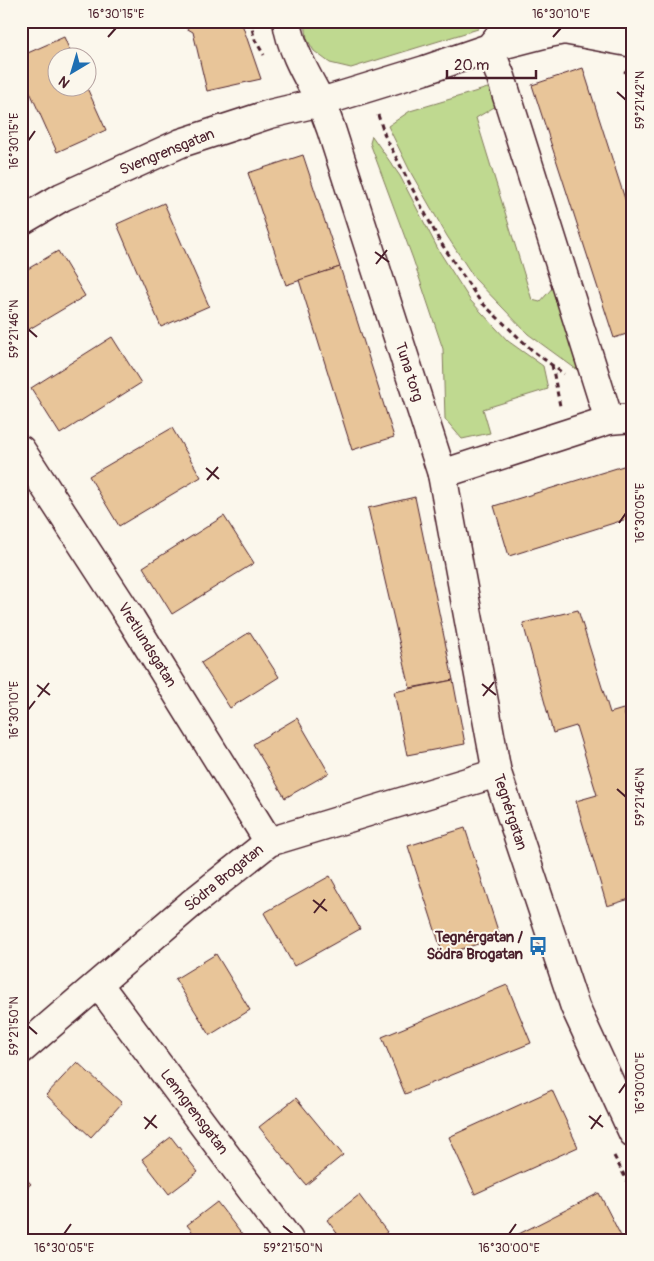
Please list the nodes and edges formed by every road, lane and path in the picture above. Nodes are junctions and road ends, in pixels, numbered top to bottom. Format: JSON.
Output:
{"nodes":[{"id":1,"x":287,"y":21,"type":"edge"},
{"id":2,"x":508,"y":21,"type":"edge"},
{"id":3,"x":597,"y":21,"type":"edge"},
{"id":4,"x":630,"y":43,"type":"edge"},
{"id":5,"x":489,"y":48,"type":"junction"},
{"id":6,"x":620,"y":69,"type":"dead end"},
{"id":7,"x":633,"y":76,"type":"edge"},
{"id":8,"x":320,"y":102,"type":"junction"},
{"id":9,"x":385,"y":111,"type":"dead end"},
{"id":10,"x":377,"y":115,"type":"junction"},
{"id":11,"x":373,"y":117,"type":"dead end"},
{"id":12,"x":21,"y":221,"type":"edge"},
{"id":13,"x":552,"y":365,"type":"junction"},
{"id":14,"x":615,"y":416,"type":"edge"},
{"id":15,"x":566,"y":434,"type":"junction"},
{"id":16,"x":21,"y":450,"type":"edge"},
{"id":17,"x":442,"y":474,"type":"junction"},
{"id":18,"x":497,"y":773,"type":"junction"},
{"id":19,"x":269,"y":842,"type":"junction"},
{"id":20,"x":99,"y":985,"type":"junction"},
{"id":21,"x":21,"y":1050,"type":"edge"},
{"id":22,"x":633,"y":1133,"type":"edge"},
{"id":23,"x":289,"y":1240,"type":"edge"}],
"edges":[{"from":1,"to":8,"type":"street","name":"Tuna torg"},
{"from":2,"to":5,"type":"street"},
{"from":3,"to":4,"type":"street"},
{"from":4,"to":5,"type":"street","name":"Svengrensgatan"},
{"from":5,"to":8,"type":"street","name":"Svengrensgatan"},
{"from":5,"to":14,"type":"street"},
{"from":6,"to":7,"type":"path"},
{"from":8,"to":12,"type":"street","name":"Svengrensgatan"},
{"from":8,"to":17,"type":"street","name":"Tuna torg"},
{"from":9,"to":10,"type":"path"},
{"from":10,"to":11,"type":"path"},
{"from":10,"to":13,"type":"path"},
{"from":13,"to":14,"type":"path"},
{"from":13,"to":15,"type":"path"},
{"from":14,"to":15,"type":"street"},
{"from":15,"to":17,"type":"street"},
{"from":16,"to":19,"type":"street","name":"Vretlundsgatan"},
{"from":17,"to":18,"type":"street","name":"Tegnérgatan"},
{"from":18,"to":19,"type":"street","name":"Södra Brogatan"},
{"from":18,"to":22,"type":"street","name":"Tegnérgatan"},
{"from":19,"to":20,"type":"street","name":"Södra Brogatan"},
{"from":20,"to":21,"type":"street","name":"Södra Brogatan"},
{"from":20,"to":23,"type":"street","name":"Lenngrensgatan"}]}
